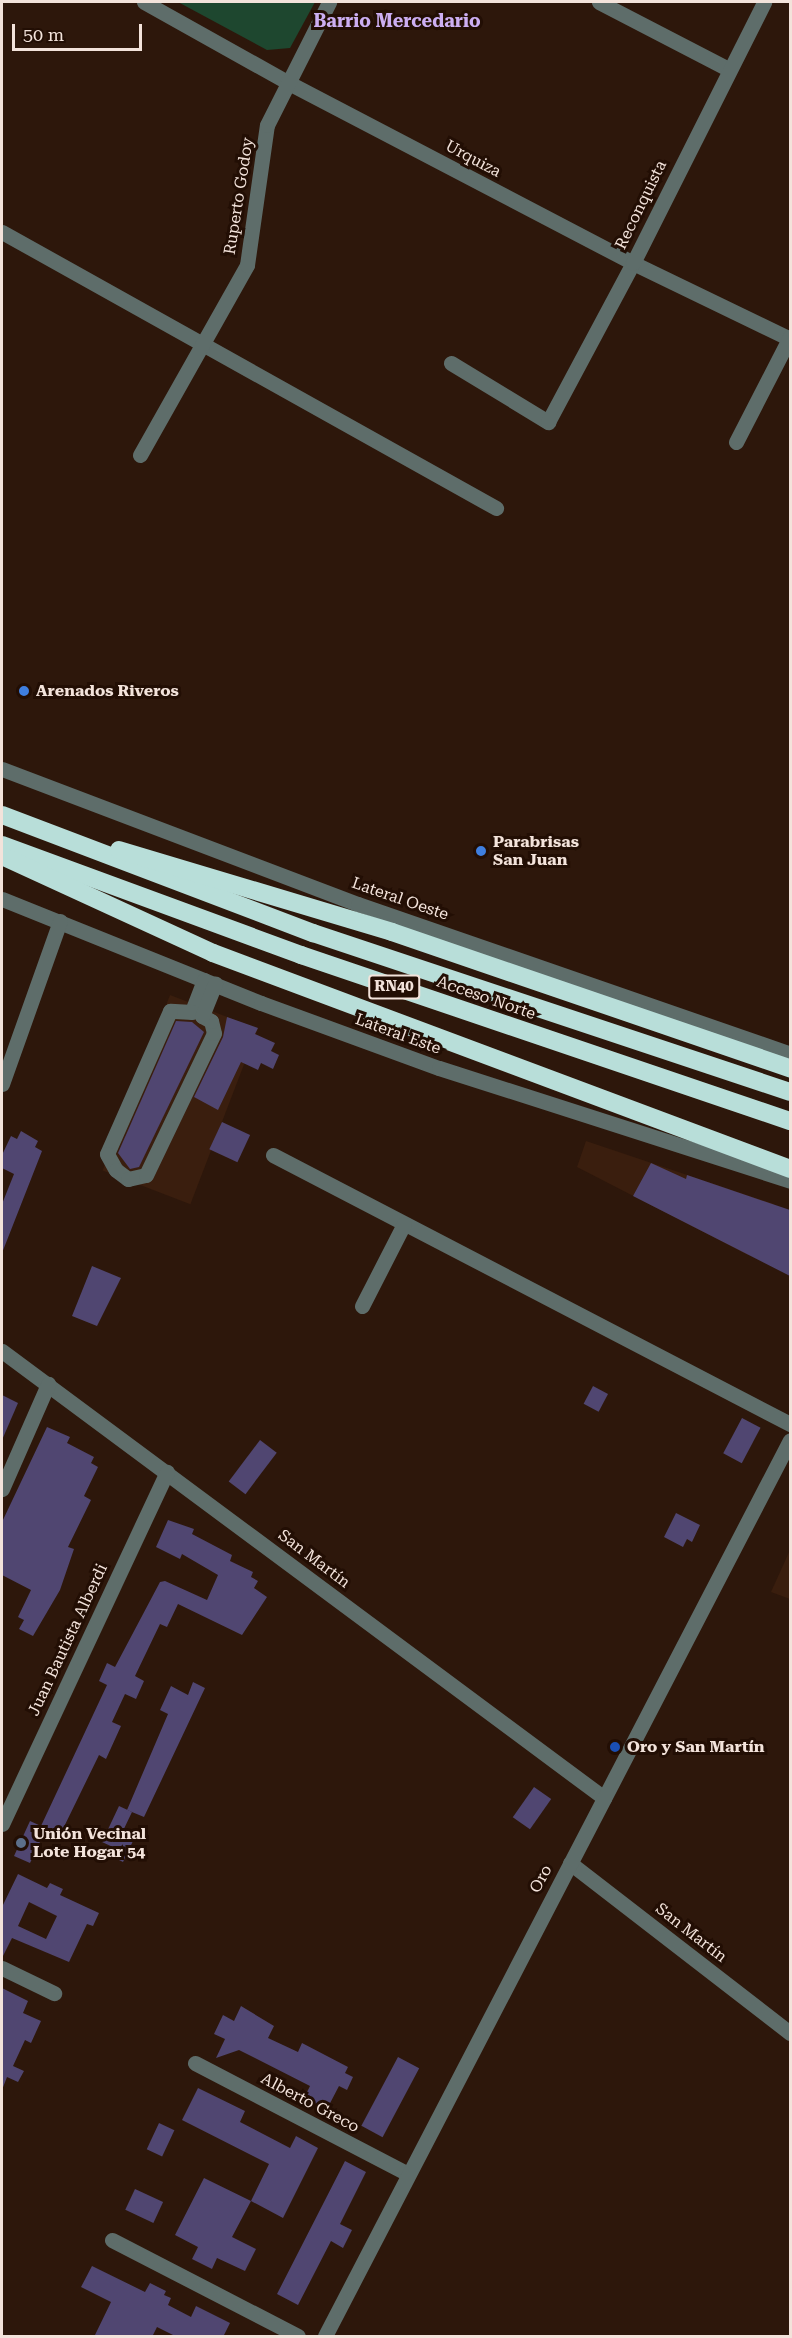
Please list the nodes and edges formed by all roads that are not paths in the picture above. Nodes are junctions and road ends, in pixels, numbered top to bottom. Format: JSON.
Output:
{"nodes":[{"id":1,"x":144,"y":2,"type":"edge"},
{"id":2,"x":328,"y":2,"type":"edge"},
{"id":3,"x":599,"y":2,"type":"edge"},
{"id":4,"x":764,"y":2,"type":"edge"},
{"id":5,"x":728,"y":69,"type":"junction"},
{"id":6,"x":287,"y":82,"type":"junction"},
{"id":7,"x":2,"y":232,"type":"edge"},
{"id":8,"x":633,"y":263,"type":"junction"},
{"id":9,"x":790,"y":338,"type":"edge"},
{"id":10,"x":203,"y":344,"type":"junction"},
{"id":11,"x":451,"y":363,"type":"dead end"},
{"id":12,"x":736,"y":442,"type":"dead end"},
{"id":13,"x":140,"y":454,"type":"dead end"},
{"id":14,"x":496,"y":508,"type":"dead end"},
{"id":15,"x":2,"y":770,"type":"edge"},
{"id":16,"x":2,"y":815,"type":"edge"},
{"id":17,"x":2,"y":844,"type":"edge"},
{"id":18,"x":2,"y":856,"type":"edge"},
{"id":19,"x":2,"y":899,"type":"edge"},
{"id":20,"x":60,"y":921,"type":"junction"},
{"id":21,"x":209,"y":982,"type":"junction"},
{"id":22,"x":790,"y":1054,"type":"edge"},
{"id":23,"x":790,"y":1068,"type":"edge"},
{"id":24,"x":2,"y":1084,"type":"edge"},
{"id":25,"x":790,"y":1092,"type":"edge"},
{"id":26,"x":790,"y":1121,"type":"edge"},
{"id":27,"x":273,"y":1155,"type":"dead end"},
{"id":28,"x":790,"y":1169,"type":"edge"},
{"id":29,"x":790,"y":1181,"type":"edge"},
{"id":30,"x":404,"y":1224,"type":"junction"},
{"id":31,"x":362,"y":1306,"type":"dead end"},
{"id":32,"x":2,"y":1351,"type":"edge"},
{"id":33,"x":48,"y":1384,"type":"junction"},
{"id":34,"x":790,"y":1424,"type":"edge"},
{"id":35,"x":790,"y":1440,"type":"edge"},
{"id":36,"x":167,"y":1472,"type":"junction"},
{"id":37,"x":2,"y":1489,"type":"edge"},
{"id":38,"x":604,"y":1798,"type":"junction"},
{"id":39,"x":2,"y":1824,"type":"edge"},
{"id":40,"x":570,"y":1863,"type":"junction"},
{"id":41,"x":2,"y":1968,"type":"edge"},
{"id":42,"x":54,"y":1993,"type":"dead end"},
{"id":43,"x":790,"y":2033,"type":"edge"},
{"id":44,"x":195,"y":2063,"type":"dead end"},
{"id":45,"x":408,"y":2174,"type":"junction"},
{"id":46,"x":111,"y":2240,"type":"dead end"},
{"id":47,"x":298,"y":2337,"type":"edge"},
{"id":48,"x":325,"y":2337,"type":"edge"}],
"edges":[{"from":1,"to":6,"type":"street","name":"Urquiza"},
{"from":2,"to":6,"type":"street","name":"Ruperto Godoy"},
{"from":3,"to":5,"type":"street"},
{"from":4,"to":5,"type":"street","name":"Reconquista"},
{"from":5,"to":8,"type":"street","name":"Reconquista"},
{"from":6,"to":8,"type":"street","name":"Urquiza"},
{"from":6,"to":10,"type":"street","name":"Ruperto Godoy"},
{"from":7,"to":10,"type":"street"},
{"from":8,"to":9,"type":"street","name":"Urquiza"},
{"from":8,"to":11,"type":"street","name":"Reconquista"},
{"from":9,"to":12,"type":"street"},
{"from":10,"to":13,"type":"street","name":"Ruperto Godoy"},
{"from":10,"to":14,"type":"street"},
{"from":15,"to":22,"type":"street","name":"Lateral Oeste"},
{"from":16,"to":23,"type":"highway"},
{"from":16,"to":25,"type":"highway","name":"Acceso Norte","number":"RN40"},
{"from":17,"to":26,"type":"highway","name":"Acceso Norte","number":"RN40"},
{"from":18,"to":28,"type":"highway"},
{"from":19,"to":20,"type":"street","name":"Lateral Este"},
{"from":20,"to":21,"type":"street","name":"Lateral Este"},
{"from":20,"to":24,"type":"street"},
{"from":21,"to":21,"type":"street"},
{"from":21,"to":29,"type":"street","name":"Lateral Este"},
{"from":27,"to":30,"type":"street"},
{"from":30,"to":31,"type":"street"},
{"from":30,"to":34,"type":"street"},
{"from":32,"to":33,"type":"street","name":"San Martín"},
{"from":33,"to":36,"type":"street","name":"San Martín"},
{"from":33,"to":37,"type":"street"},
{"from":35,"to":38,"type":"street","name":"Oro"},
{"from":36,"to":38,"type":"street","name":"San Martín"},
{"from":36,"to":39,"type":"street","name":"Juan Bautista Alberdi"},
{"from":38,"to":40,"type":"street","name":"Oro"},
{"from":40,"to":43,"type":"street","name":"San Martín"},
{"from":40,"to":45,"type":"street","name":"Oro"},
{"from":41,"to":42,"type":"street"},
{"from":44,"to":45,"type":"street","name":"Alberto Greco"},
{"from":45,"to":48,"type":"street","name":"Oro"},
{"from":46,"to":47,"type":"street"}]}
